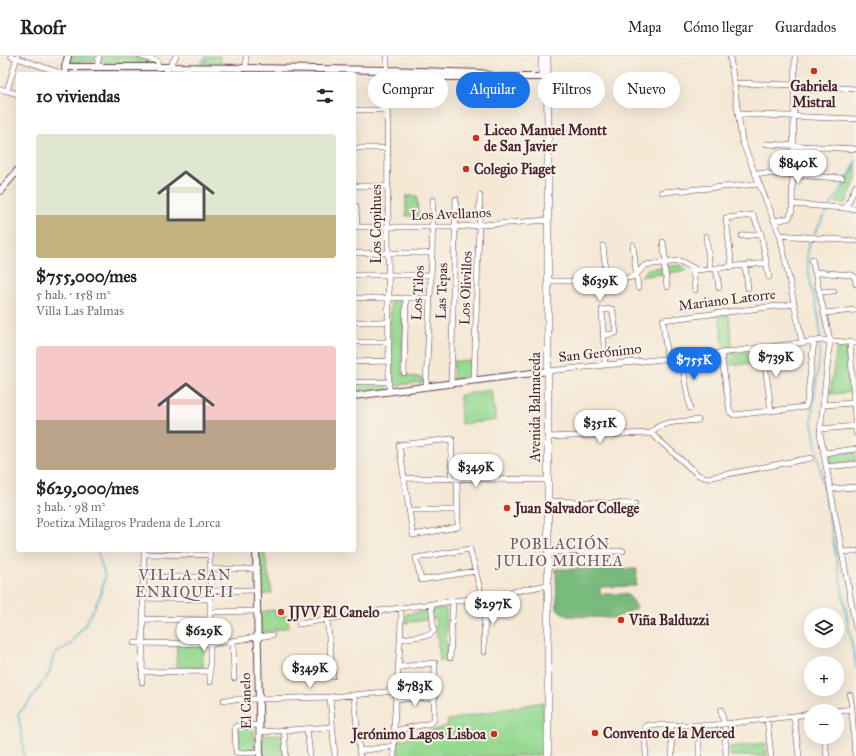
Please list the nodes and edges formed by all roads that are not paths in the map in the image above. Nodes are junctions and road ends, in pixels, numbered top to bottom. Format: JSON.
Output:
{"nodes":[{"id":1,"x":68,"y":56,"type":"edge"},
{"id":2,"x":99,"y":56,"type":"edge"},
{"id":3,"x":141,"y":56,"type":"edge"},
{"id":4,"x":176,"y":56,"type":"edge"},
{"id":5,"x":246,"y":56,"type":"edge"},
{"id":6,"x":386,"y":56,"type":"edge"},
{"id":7,"x":547,"y":56,"type":"edge"},
{"id":8,"x":730,"y":56,"type":"edge"},
{"id":9,"x":795,"y":56,"type":"edge"},
{"id":10,"x":14,"y":57,"type":"edge"},
{"id":11,"x":97,"y":67,"type":"junction"},
{"id":12,"x":169,"y":67,"type":"junction"},
{"id":13,"x":43,"y":68,"type":"junction"},
{"id":14,"x":158,"y":68,"type":"junction"},
{"id":15,"x":387,"y":70,"type":"junction"},
{"id":16,"x":246,"y":71,"type":"edge"},
{"id":17,"x":41,"y":72,"type":"edge"},
{"id":18,"x":65,"y":72,"type":"edge"},
{"id":19,"x":166,"y":72,"type":"edge"},
{"id":20,"x":316,"y":72,"type":"edge"},
{"id":21,"x":545,"y":72,"type":"edge"},
{"id":22,"x":538,"y":77,"type":"edge"},
{"id":23,"x":734,"y":83,"type":"junction"},
{"id":24,"x":794,"y":85,"type":"junction"},
{"id":25,"x":0,"y":89,"type":"edge"},
{"id":26,"x":856,"y":89,"type":"edge"},
{"id":27,"x":7,"y":91,"type":"junction"},
{"id":28,"x":16,"y":93,"type":"edge"},
{"id":29,"x":546,"y":108,"type":"edge"},
{"id":30,"x":356,"y":110,"type":"edge"},
{"id":31,"x":387,"y":110,"type":"junction"},
{"id":32,"x":738,"y":114,"type":"junction"},
{"id":33,"x":794,"y":116,"type":"junction"},
{"id":34,"x":856,"y":119,"type":"edge"},
{"id":35,"x":768,"y":144,"type":"dead end"},
{"id":36,"x":793,"y":145,"type":"junction"},
{"id":37,"x":356,"y":148,"type":"edge"},
{"id":38,"x":387,"y":148,"type":"junction"},
{"id":39,"x":855,"y":149,"type":"edge"},
{"id":40,"x":16,"y":172,"type":"edge"},
{"id":41,"x":755,"y":173,"type":"junction"},
{"id":42,"x":793,"y":175,"type":"junction"},
{"id":43,"x":842,"y":178,"type":"dead end"},
{"id":44,"x":759,"y":184,"type":"junction"},
{"id":45,"x":356,"y":186,"type":"edge"},
{"id":46,"x":387,"y":186,"type":"junction"},
{"id":47,"x":856,"y":186,"type":"edge"},
{"id":48,"x":0,"y":190,"type":"edge"},
{"id":49,"x":662,"y":192,"type":"dead end"},
{"id":50,"x":480,"y":196,"type":"dead end"},
{"id":51,"x":456,"y":199,"type":"dead end"},
{"id":52,"x":432,"y":200,"type":"dead end"},
{"id":53,"x":792,"y":204,"type":"junction"},
{"id":54,"x":846,"y":208,"type":"junction"},
{"id":55,"x":856,"y":208,"type":"edge"},
{"id":56,"x":548,"y":220,"type":"junction"},
{"id":57,"x":774,"y":221,"type":"junction"},
{"id":58,"x":480,"y":226,"type":"junction"},
{"id":59,"x":356,"y":227,"type":"edge"},
{"id":60,"x":433,"y":227,"type":"junction"},
{"id":61,"x":456,"y":227,"type":"junction"},
{"id":62,"x":388,"y":228,"type":"junction"},
{"id":63,"x":761,"y":234,"type":"junction"},
{"id":64,"x":780,"y":235,"type":"junction"},
{"id":65,"x":706,"y":236,"type":"dead end"},
{"id":66,"x":742,"y":236,"type":"dead end"},
{"id":67,"x":856,"y":241,"type":"edge"},
{"id":68,"x":663,"y":242,"type":"dead end"},
{"id":69,"x":633,"y":245,"type":"dead end"},
{"id":70,"x":603,"y":246,"type":"dead end"},
{"id":71,"x":388,"y":252,"type":"junction"},
{"id":72,"x":356,"y":253,"type":"edge"},
{"id":73,"x":432,"y":253,"type":"junction"},
{"id":74,"x":812,"y":259,"type":"dead end"},
{"id":75,"x":665,"y":263,"type":"junction"},
{"id":76,"x":766,"y":263,"type":"junction"},
{"id":77,"x":745,"y":266,"type":"junction"},
{"id":78,"x":732,"y":267,"type":"junction"},
{"id":79,"x":693,"y":268,"type":"junction"},
{"id":80,"x":716,"y":268,"type":"junction"},
{"id":81,"x":710,"y":269,"type":"junction"},
{"id":82,"x":815,"y":272,"type":"junction"},
{"id":83,"x":636,"y":274,"type":"junction"},
{"id":84,"x":356,"y":275,"type":"edge"},
{"id":85,"x":388,"y":275,"type":"junction"},
{"id":86,"x":431,"y":275,"type":"junction"},
{"id":87,"x":769,"y":276,"type":"dead end"},
{"id":88,"x":607,"y":280,"type":"junction"},
{"id":89,"x":548,"y":281,"type":"junction"},
{"id":90,"x":856,"y":284,"type":"edge"},
{"id":91,"x":667,"y":287,"type":"dead end"},
{"id":92,"x":638,"y":288,"type":"dead end"},
{"id":93,"x":719,"y":288,"type":"dead end"},
{"id":94,"x":748,"y":288,"type":"dead end"},
{"id":95,"x":695,"y":290,"type":"dead end"},
{"id":96,"x":820,"y":292,"type":"junction"},
{"id":97,"x":834,"y":292,"type":"dead end"},
{"id":98,"x":356,"y":298,"type":"edge"},
{"id":99,"x":388,"y":298,"type":"junction"},
{"id":100,"x":406,"y":298,"type":"junction"},
{"id":101,"x":430,"y":298,"type":"junction"},
{"id":102,"x":794,"y":304,"type":"junction"},
{"id":103,"x":856,"y":310,"type":"edge"},
{"id":104,"x":824,"y":313,"type":"junction"},
{"id":105,"x":356,"y":322,"type":"edge"},
{"id":106,"x":388,"y":322,"type":"junction"},
{"id":107,"x":604,"y":335,"type":"junction"},
{"id":108,"x":818,"y":340,"type":"junction"},
{"id":109,"x":830,"y":340,"type":"junction"},
{"id":110,"x":356,"y":342,"type":"edge"},
{"id":111,"x":389,"y":342,"type":"junction"},
{"id":112,"x":802,"y":342,"type":"junction"},
{"id":113,"x":850,"y":342,"type":"junction"},
{"id":114,"x":856,"y":343,"type":"edge"},
{"id":115,"x":763,"y":347,"type":"junction"},
{"id":116,"x":721,"y":353,"type":"junction"},
{"id":117,"x":681,"y":357,"type":"junction"},
{"id":118,"x":667,"y":358,"type":"junction"},
{"id":119,"x":356,"y":362,"type":"edge"},
{"id":120,"x":389,"y":362,"type":"junction"},
{"id":121,"x":605,"y":365,"type":"junction"},
{"id":122,"x":548,"y":371,"type":"junction"},
{"id":123,"x":404,"y":373,"type":"dead end"},
{"id":124,"x":474,"y":380,"type":"junction"},
{"id":125,"x":356,"y":382,"type":"edge"},
{"id":126,"x":389,"y":382,"type":"junction"},
{"id":127,"x":451,"y":384,"type":"junction"},
{"id":128,"x":426,"y":387,"type":"junction"},
{"id":129,"x":389,"y":392,"type":"junction"},
{"id":130,"x":356,"y":396,"type":"edge"},
{"id":131,"x":854,"y":403,"type":"junction"},
{"id":132,"x":823,"y":405,"type":"junction"},
{"id":133,"x":690,"y":408,"type":"dead end"},
{"id":134,"x":771,"y":411,"type":"junction"},
{"id":135,"x":698,"y":420,"type":"dead end"},
{"id":136,"x":856,"y":426,"type":"edge"},
{"id":137,"x":820,"y":429,"type":"junction"},
{"id":138,"x":856,"y":432,"type":"edge"},
{"id":139,"x":651,"y":433,"type":"junction"},
{"id":140,"x":548,"y":437,"type":"junction"},
{"id":141,"x":856,"y":449,"type":"edge"},
{"id":142,"x":824,"y":453,"type":"junction"},
{"id":143,"x":811,"y":458,"type":"dead end"},
{"id":144,"x":856,"y":464,"type":"edge"},
{"id":145,"x":826,"y":467,"type":"junction"},
{"id":146,"x":405,"y":478,"type":"junction"},
{"id":147,"x":451,"y":479,"type":"junction"},
{"id":148,"x":457,"y":479,"type":"junction"},
{"id":149,"x":548,"y":480,"type":"junction"},
{"id":150,"x":856,"y":487,"type":"edge"},
{"id":151,"x":831,"y":489,"type":"junction"},
{"id":152,"x":548,"y":501,"type":"junction"},
{"id":153,"x":636,"y":504,"type":"dead end"},
{"id":154,"x":409,"y":510,"type":"junction"},
{"id":155,"x":458,"y":510,"type":"junction"},
{"id":156,"x":623,"y":551,"type":"dead end"},
{"id":157,"x":856,"y":551,"type":"edge"},
{"id":158,"x":144,"y":552,"type":"edge"},
{"id":159,"x":256,"y":552,"type":"edge"},
{"id":160,"x":548,"y":552,"type":"junction"},
{"id":161,"x":842,"y":552,"type":"junction"},
{"id":162,"x":210,"y":553,"type":"edge"},
{"id":163,"x":210,"y":569,"type":"junction"},
{"id":164,"x":256,"y":569,"type":"junction"},
{"id":165,"x":476,"y":571,"type":"junction"},
{"id":166,"x":144,"y":577,"type":"junction"},
{"id":167,"x":210,"y":578,"type":"junction"},
{"id":168,"x":548,"y":585,"type":"junction"},
{"id":169,"x":256,"y":590,"type":"junction"},
{"id":170,"x":210,"y":591,"type":"junction"},
{"id":171,"x":484,"y":597,"type":"junction"},
{"id":172,"x":143,"y":598,"type":"junction"},
{"id":173,"x":210,"y":599,"type":"junction"},
{"id":174,"x":453,"y":601,"type":"junction"},
{"id":175,"x":432,"y":604,"type":"junction"},
{"id":176,"x":401,"y":608,"type":"junction"},
{"id":177,"x":257,"y":611,"type":"junction"},
{"id":178,"x":210,"y":612,"type":"junction"},
{"id":179,"x":327,"y":619,"type":"junction"},
{"id":180,"x":143,"y":620,"type":"junction"},
{"id":181,"x":210,"y":620,"type":"junction"},
{"id":182,"x":855,"y":621,"type":"edge"},
{"id":183,"x":299,"y":624,"type":"dead end"},
{"id":184,"x":856,"y":628,"type":"edge"},
{"id":185,"x":272,"y":635,"type":"dead end"},
{"id":186,"x":257,"y":637,"type":"junction"},
{"id":187,"x":401,"y":639,"type":"junction"},
{"id":188,"x":233,"y":641,"type":"junction"},
{"id":189,"x":134,"y":643,"type":"dead end"},
{"id":190,"x":143,"y":643,"type":"junction"},
{"id":191,"x":210,"y":644,"type":"junction"},
{"id":192,"x":484,"y":652,"type":"dead end"},
{"id":193,"x":450,"y":658,"type":"dead end"},
{"id":194,"x":399,"y":667,"type":"junction"},
{"id":195,"x":210,"y":671,"type":"junction"},
{"id":196,"x":142,"y":672,"type":"junction"},
{"id":197,"x":333,"y":676,"type":"dead end"},
{"id":198,"x":234,"y":678,"type":"dead end"},
{"id":199,"x":142,"y":682,"type":"dead end"},
{"id":200,"x":210,"y":682,"type":"dead end"},
{"id":201,"x":396,"y":691,"type":"junction"},
{"id":202,"x":850,"y":695,"type":"dead end"},
{"id":203,"x":354,"y":696,"type":"junction"},
{"id":204,"x":330,"y":697,"type":"junction"},
{"id":205,"x":435,"y":698,"type":"junction"},
{"id":206,"x":258,"y":699,"type":"junction"},
{"id":207,"x":396,"y":699,"type":"junction"},
{"id":208,"x":224,"y":700,"type":"dead end"},
{"id":209,"x":852,"y":708,"type":"junction"},
{"id":210,"x":844,"y":709,"type":"edge"},
{"id":211,"x":721,"y":710,"type":"dead end"},
{"id":212,"x":804,"y":715,"type":"edge"},
{"id":213,"x":794,"y":716,"type":"junction"},
{"id":214,"x":766,"y":719,"type":"junction"},
{"id":215,"x":724,"y":724,"type":"junction"},
{"id":216,"x":259,"y":725,"type":"junction"},
{"id":217,"x":671,"y":725,"type":"junction"},
{"id":218,"x":699,"y":725,"type":"junction"},
{"id":219,"x":332,"y":727,"type":"junction"},
{"id":220,"x":307,"y":729,"type":"junction"},
{"id":221,"x":284,"y":730,"type":"junction"},
{"id":222,"x":259,"y":732,"type":"junction"},
{"id":223,"x":394,"y":732,"type":"junction"},
{"id":224,"x":825,"y":744,"type":"edge"},
{"id":225,"x":394,"y":746,"type":"junction"},
{"id":226,"x":360,"y":753,"type":"edge"},
{"id":227,"x":260,"y":754,"type":"edge"},
{"id":228,"x":286,"y":756,"type":"edge"},
{"id":229,"x":310,"y":756,"type":"edge"},
{"id":230,"x":335,"y":756,"type":"edge"},
{"id":231,"x":394,"y":756,"type":"edge"},
{"id":232,"x":548,"y":756,"type":"edge"},
{"id":233,"x":646,"y":756,"type":"edge"},
{"id":234,"x":672,"y":756,"type":"edge"},
{"id":235,"x":699,"y":756,"type":"edge"},
{"id":236,"x":726,"y":756,"type":"edge"},
{"id":237,"x":772,"y":756,"type":"edge"},
{"id":238,"x":799,"y":756,"type":"edge"},
{"id":239,"x":827,"y":756,"type":"edge"},
{"id":240,"x":855,"y":756,"type":"edge"}],
"edges":[{"from":1,"to":18,"type":"street"},
{"from":2,"to":11,"type":"street"},
{"from":3,"to":14,"type":"street"},
{"from":4,"to":12,"type":"street"},
{"from":5,"to":16,"type":"street"},
{"from":6,"to":15,"type":"street","name":"Los Copihues"},
{"from":7,"to":21,"type":"main road","name":"Avenida Balmaceda"},
{"from":8,"to":23,"type":"street"},
{"from":9,"to":24,"type":"street"},
{"from":10,"to":13,"type":"street"},
{"from":10,"to":27,"type":"street"},
{"from":11,"to":14,"type":"street"},
{"from":11,"to":18,"type":"street"},
{"from":12,"to":14,"type":"street"},
{"from":12,"to":16,"type":"street"},
{"from":12,"to":19,"type":"street"},
{"from":13,"to":17,"type":"street"},
{"from":13,"to":18,"type":"street"},
{"from":15,"to":20,"type":"street"},
{"from":15,"to":22,"type":"street"},
{"from":15,"to":31,"type":"street","name":"Los Copihues"},
{"from":16,"to":20,"type":"street"},
{"from":23,"to":24,"type":"street"},
{"from":23,"to":32,"type":"street"},
{"from":24,"to":26,"type":"street"},
{"from":24,"to":33,"type":"street"},
{"from":25,"to":27,"type":"street"},
{"from":27,"to":28,"type":"street"},
{"from":29,"to":56,"type":"main road","name":"Avenida Balmaceda"},
{"from":30,"to":31,"type":"street"},
{"from":31,"to":38,"type":"street","name":"Los Copihues"},
{"from":32,"to":33,"type":"street"},
{"from":32,"to":41,"type":"street"},
{"from":33,"to":34,"type":"street"},
{"from":33,"to":36,"type":"street"},
{"from":35,"to":36,"type":"street"},
{"from":36,"to":39,"type":"street"},
{"from":36,"to":42,"type":"street"},
{"from":37,"to":38,"type":"street"},
{"from":38,"to":46,"type":"street","name":"Los Copihues"},
{"from":40,"to":48,"type":"street"},
{"from":41,"to":42,"type":"street"},
{"from":41,"to":44,"type":"street"},
{"from":42,"to":43,"type":"street"},
{"from":42,"to":53,"type":"street"},
{"from":44,"to":49,"type":"street"},
{"from":44,"to":57,"type":"street"},
{"from":45,"to":46,"type":"street"},
{"from":46,"to":62,"type":"street","name":"Los Copihues"},
{"from":47,"to":54,"type":"street"},
{"from":50,"to":58,"type":"street","name":"Los Olivillos"},
{"from":51,"to":61,"type":"street","name":"Las Tepas"},
{"from":52,"to":60,"type":"street","name":"Los Tilos"},
{"from":53,"to":54,"type":"street"},
{"from":53,"to":57,"type":"street"},
{"from":54,"to":55,"type":"street"},
{"from":56,"to":58,"type":"street","name":"Los Avellanos"},
{"from":56,"to":89,"type":"main road","name":"Avenida Balmaceda"},
{"from":57,"to":64,"type":"street"},
{"from":58,"to":61,"type":"street","name":"Los Avellanos"},
{"from":58,"to":124,"type":"street","name":"Los Olivillos"},
{"from":59,"to":62,"type":"street","name":"Los Avellanos"},
{"from":60,"to":61,"type":"street","name":"Los Avellanos"},
{"from":60,"to":62,"type":"street","name":"Los Avellanos"},
{"from":60,"to":73,"type":"street","name":"Los Tilos"},
{"from":61,"to":127,"type":"street","name":"Las Tepas"},
{"from":62,"to":71,"type":"street","name":"Los Copihues"},
{"from":63,"to":66,"type":"street"},
{"from":63,"to":76,"type":"street"},
{"from":63,"to":78,"type":"street"},
{"from":64,"to":67,"type":"street"},
{"from":64,"to":102,"type":"street"},
{"from":65,"to":81,"type":"street"},
{"from":68,"to":75,"type":"street"},
{"from":69,"to":83,"type":"street"},
{"from":70,"to":88,"type":"street"},
{"from":71,"to":72,"type":"street"},
{"from":71,"to":73,"type":"street"},
{"from":71,"to":85,"type":"street","name":"Los Copihues"},
{"from":73,"to":86,"type":"street","name":"Los Tilos"},
{"from":74,"to":82,"type":"street"},
{"from":75,"to":79,"type":"street"},
{"from":75,"to":83,"type":"street"},
{"from":75,"to":91,"type":"street"},
{"from":76,"to":77,"type":"street"},
{"from":76,"to":87,"type":"street"},
{"from":77,"to":78,"type":"street"},
{"from":77,"to":94,"type":"street"},
{"from":78,"to":80,"type":"street"},
{"from":79,"to":81,"type":"street"},
{"from":79,"to":95,"type":"street"},
{"from":80,"to":81,"type":"street"},
{"from":80,"to":93,"type":"street"},
{"from":82,"to":90,"type":"street"},
{"from":82,"to":96,"type":"street"},
{"from":83,"to":88,"type":"street"},
{"from":83,"to":92,"type":"street"},
{"from":84,"to":85,"type":"street"},
{"from":85,"to":86,"type":"street"},
{"from":85,"to":99,"type":"street","name":"Los Copihues"},
{"from":86,"to":101,"type":"street","name":"Los Tilos"},
{"from":88,"to":89,"type":"street"},
{"from":89,"to":122,"type":"main road","name":"Avenida Balmaceda"},
{"from":96,"to":97,"type":"street"},
{"from":96,"to":104,"type":"street"},
{"from":98,"to":99,"type":"street"},
{"from":99,"to":100,"type":"street"},
{"from":99,"to":106,"type":"street","name":"Los Copihues"},
{"from":100,"to":101,"type":"street"},
{"from":100,"to":123,"type":"street"},
{"from":101,"to":128,"type":"street","name":"Los Tilos"},
{"from":102,"to":112,"type":"street"},
{"from":102,"to":118,"type":"street","name":"Mariano Latorre"},
{"from":103,"to":104,"type":"street"},
{"from":104,"to":109,"type":"street"},
{"from":105,"to":106,"type":"street"},
{"from":106,"to":111,"type":"street","name":"Los Copihues"},
{"from":107,"to":107,"type":"street"},
{"from":107,"to":121,"type":"street"},
{"from":108,"to":109,"type":"street","name":"San Gerónimo"},
{"from":108,"to":112,"type":"street","name":"San Gerónimo"},
{"from":108,"to":134,"type":"street"},
{"from":109,"to":113,"type":"street","name":"San Gerónimo"},
{"from":109,"to":132,"type":"street"},
{"from":110,"to":111,"type":"street"},
{"from":111,"to":120,"type":"street","name":"Los Copihues"},
{"from":112,"to":115,"type":"street","name":"San Gerónimo"},
{"from":113,"to":114,"type":"street","name":"San Gerónimo"},
{"from":113,"to":131,"type":"street"},
{"from":115,"to":116,"type":"street","name":"San Gerónimo"},
{"from":115,"to":134,"type":"street"},
{"from":116,"to":117,"type":"street","name":"San Gerónimo"},
{"from":116,"to":134,"type":"street"},
{"from":117,"to":118,"type":"street","name":"San Gerónimo"},
{"from":117,"to":133,"type":"street"},
{"from":118,"to":121,"type":"street","name":"San Gerónimo"},
{"from":119,"to":120,"type":"street"},
{"from":120,"to":126,"type":"street","name":"Los Copihues"},
{"from":121,"to":122,"type":"street","name":"San Gerónimo"},
{"from":122,"to":124,"type":"street","name":"San Gerónimo"},
{"from":122,"to":140,"type":"main road","name":"Avenida Balmaceda"},
{"from":124,"to":127,"type":"street","name":"San Gerónimo"},
{"from":125,"to":126,"type":"street"},
{"from":126,"to":129,"type":"street","name":"Los Copihues"},
{"from":127,"to":128,"type":"street","name":"San Gerónimo"},
{"from":128,"to":129,"type":"street","name":"San Gerónimo"},
{"from":129,"to":130,"type":"street","name":"San Gerónimo"},
{"from":131,"to":132,"type":"street"},
{"from":131,"to":136,"type":"street"},
{"from":132,"to":137,"type":"street"},
{"from":135,"to":139,"type":"street"},
{"from":136,"to":137,"type":"street"},
{"from":136,"to":138,"type":"street"},
{"from":137,"to":142,"type":"street"},
{"from":139,"to":140,"type":"street"},
{"from":139,"to":143,"type":"street"},
{"from":140,"to":149,"type":"main road","name":"Avenida Balmaceda"},
{"from":141,"to":142,"type":"street"},
{"from":142,"to":145,"type":"street"},
{"from":144,"to":145,"type":"street"},
{"from":145,"to":151,"type":"street"},
{"from":146,"to":147,"type":"street"},
{"from":146,"to":147,"type":"street"},
{"from":146,"to":154,"type":"street"},
{"from":147,"to":148,"type":"street"},
{"from":148,"to":149,"type":"street"},
{"from":148,"to":155,"type":"street"},
{"from":149,"to":152,"type":"main road","name":"Avenida Balmaceda"},
{"from":150,"to":151,"type":"street"},
{"from":151,"to":161,"type":"street"},
{"from":152,"to":153,"type":"street"},
{"from":152,"to":160,"type":"main road","name":"Avenida Balmaceda"},
{"from":154,"to":155,"type":"street"},
{"from":154,"to":155,"type":"street"},
{"from":156,"to":160,"type":"street"},
{"from":157,"to":161,"type":"street"},
{"from":158,"to":162,"type":"street"},
{"from":158,"to":166,"type":"street"},
{"from":159,"to":164,"type":"street","name":"El Canelo"},
{"from":160,"to":168,"type":"main road","name":"Avenida Balmaceda"},
{"from":161,"to":182,"type":"street"},
{"from":162,"to":163,"type":"street"},
{"from":163,"to":164,"type":"street"},
{"from":163,"to":167,"type":"street"},
{"from":164,"to":169,"type":"street","name":"El Canelo"},
{"from":165,"to":165,"type":"street"},
{"from":165,"to":171,"type":"street"},
{"from":166,"to":167,"type":"street"},
{"from":166,"to":172,"type":"street"},
{"from":167,"to":170,"type":"street"},
{"from":168,"to":171,"type":"street"},
{"from":168,"to":232,"type":"main road","name":"Avenida Balmaceda"},
{"from":169,"to":170,"type":"street"},
{"from":169,"to":177,"type":"street","name":"El Canelo"},
{"from":170,"to":173,"type":"street"},
{"from":171,"to":174,"type":"street"},
{"from":171,"to":192,"type":"street"},
{"from":172,"to":173,"type":"street"},
{"from":172,"to":180,"type":"street"},
{"from":173,"to":178,"type":"street"},
{"from":174,"to":175,"type":"street"},
{"from":174,"to":193,"type":"street"},
{"from":175,"to":176,"type":"street"},
{"from":175,"to":187,"type":"street"},
{"from":176,"to":179,"type":"street"},
{"from":176,"to":187,"type":"street"},
{"from":177,"to":178,"type":"street"},
{"from":177,"to":186,"type":"street","name":"El Canelo"},
{"from":178,"to":181,"type":"street"},
{"from":179,"to":183,"type":"street"},
{"from":179,"to":197,"type":"street"},
{"from":180,"to":181,"type":"street"},
{"from":180,"to":190,"type":"street"},
{"from":181,"to":191,"type":"street"},
{"from":182,"to":184,"type":"street"},
{"from":185,"to":186,"type":"street"},
{"from":186,"to":188,"type":"street"},
{"from":186,"to":206,"type":"street","name":"El Canelo"},
{"from":187,"to":194,"type":"street"},
{"from":188,"to":191,"type":"street"},
{"from":188,"to":198,"type":"street"},
{"from":189,"to":190,"type":"street"},
{"from":190,"to":191,"type":"street"},
{"from":190,"to":196,"type":"street"},
{"from":191,"to":195,"type":"street"},
{"from":194,"to":201,"type":"street"},
{"from":194,"to":205,"type":"street"},
{"from":195,"to":196,"type":"street"},
{"from":195,"to":200,"type":"street"},
{"from":196,"to":199,"type":"street"},
{"from":201,"to":203,"type":"street"},
{"from":201,"to":207,"type":"street"},
{"from":202,"to":209,"type":"street"},
{"from":203,"to":204,"type":"street"},
{"from":203,"to":226,"type":"street"},
{"from":204,"to":206,"type":"street"},
{"from":204,"to":219,"type":"street"},
{"from":205,"to":207,"type":"street"},
{"from":205,"to":223,"type":"street"},
{"from":206,"to":208,"type":"street"},
{"from":206,"to":216,"type":"street","name":"El Canelo"},
{"from":207,"to":223,"type":"street"},
{"from":209,"to":210,"type":"street"},
{"from":209,"to":240,"type":"street"},
{"from":211,"to":215,"type":"street"},
{"from":212,"to":213,"type":"street"},
{"from":213,"to":214,"type":"street"},
{"from":213,"to":238,"type":"street"},
{"from":214,"to":215,"type":"street"},
{"from":214,"to":237,"type":"street"},
{"from":215,"to":218,"type":"street"},
{"from":215,"to":236,"type":"street"},
{"from":216,"to":222,"type":"street","name":"El Canelo"},
{"from":216,"to":227,"type":"street"},
{"from":217,"to":218,"type":"street"},
{"from":217,"to":233,"type":"street"},
{"from":217,"to":234,"type":"street"},
{"from":218,"to":235,"type":"street"},
{"from":219,"to":220,"type":"street"},
{"from":219,"to":230,"type":"street"},
{"from":220,"to":221,"type":"street"},
{"from":220,"to":229,"type":"street"},
{"from":221,"to":222,"type":"street"},
{"from":221,"to":228,"type":"street"},
{"from":222,"to":227,"type":"street","name":"El Canelo"},
{"from":223,"to":225,"type":"street"},
{"from":224,"to":239,"type":"street"},
{"from":225,"to":226,"type":"street"},
{"from":225,"to":231,"type":"street"}]}
